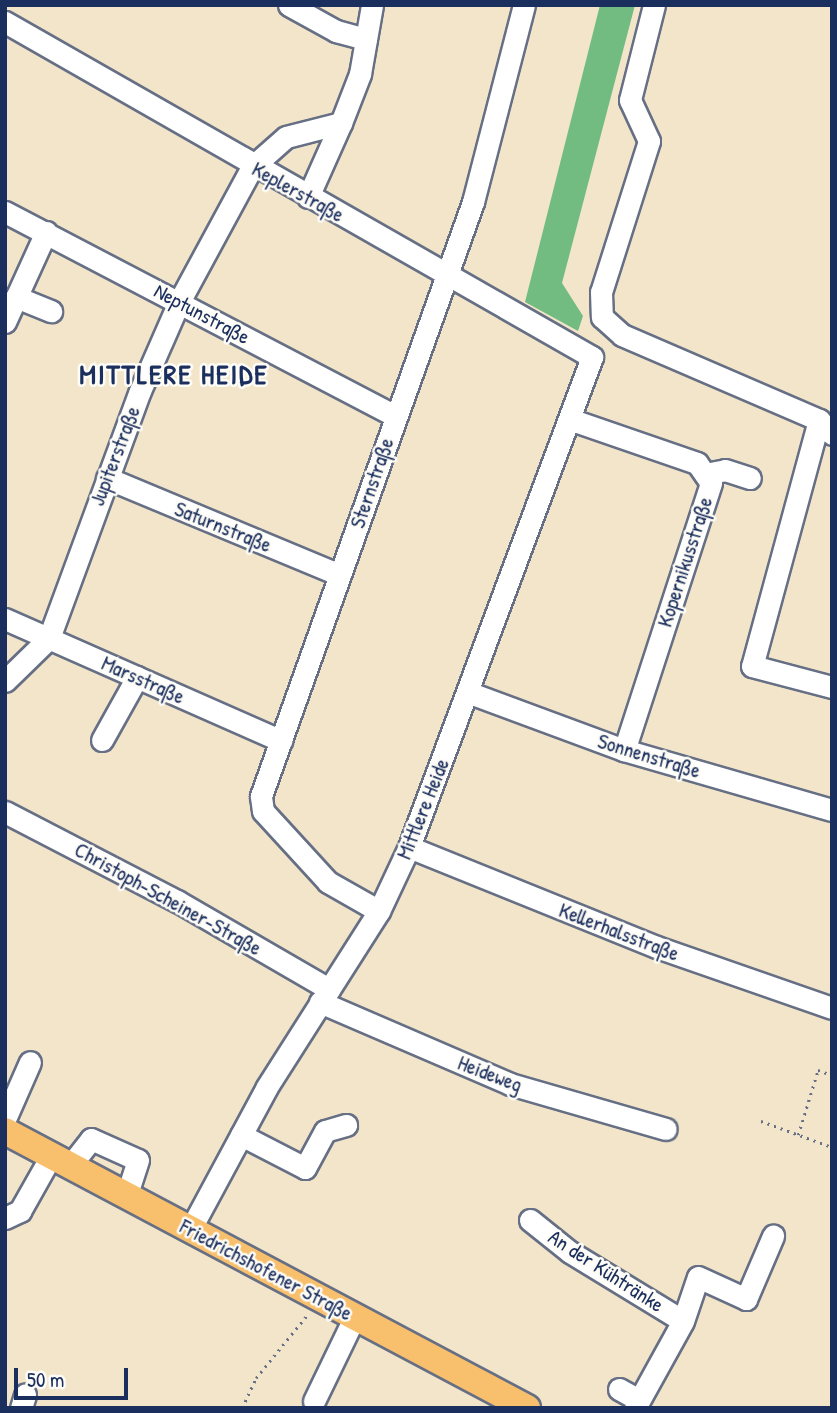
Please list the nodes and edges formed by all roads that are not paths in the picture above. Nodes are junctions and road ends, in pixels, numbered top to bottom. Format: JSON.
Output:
{"nodes":[{"id":1,"x":289,"y":5,"type":"edge"},
{"id":2,"x":372,"y":5,"type":"edge"},
{"id":3,"x":524,"y":5,"type":"edge"},
{"id":4,"x":654,"y":5,"type":"edge"},
{"id":5,"x":5,"y":22,"type":"edge"},
{"id":6,"x":366,"y":39,"type":"junction"},
{"id":7,"x":341,"y":123,"type":"junction"},
{"id":8,"x":252,"y":167,"type":"junction"},
{"id":9,"x":308,"y":197,"type":"junction"},
{"id":10,"x":5,"y":212,"type":"edge"},
{"id":11,"x":46,"y":232,"type":"junction"},
{"id":12,"x":449,"y":277,"type":"junction"},
{"id":13,"x":16,"y":297,"type":"junction"},
{"id":14,"x":179,"y":302,"type":"junction"},
{"id":15,"x":51,"y":311,"type":"dead end"},
{"id":16,"x":5,"y":322,"type":"edge"},
{"id":17,"x":593,"y":357,"type":"joint"},
{"id":18,"x":396,"y":415,"type":"junction"},
{"id":19,"x":572,"y":421,"type":"junction"},
{"id":20,"x":825,"y":427,"type":"edge"},
{"id":21,"x":705,"y":474,"type":"junction"},
{"id":22,"x":107,"y":478,"type":"junction"},
{"id":23,"x":750,"y":478,"type":"dead end"},
{"id":24,"x":340,"y":575,"type":"junction"},
{"id":25,"x":5,"y":618,"type":"edge"},
{"id":26,"x":49,"y":638,"type":"junction"},
{"id":27,"x":137,"y":677,"type":"junction"},
{"id":28,"x":5,"y":681,"type":"edge"},
{"id":29,"x":832,"y":687,"type":"edge"},
{"id":30,"x":470,"y":693,"type":"junction"},
{"id":31,"x":102,"y":740,"type":"dead end"},
{"id":32,"x":281,"y":741,"type":"junction"},
{"id":33,"x":624,"y":750,"type":"junction"},
{"id":34,"x":832,"y":810,"type":"edge"},
{"id":35,"x":5,"y":812,"type":"edge"},
{"id":36,"x":409,"y":847,"type":"junction"},
{"id":37,"x":379,"y":911,"type":"junction"},
{"id":38,"x":324,"y":995,"type":"junction"},
{"id":39,"x":832,"y":1008,"type":"edge"},
{"id":40,"x":30,"y":1062,"type":"dead end"},
{"id":41,"x":12,"y":1084,"type":"edge"},
{"id":42,"x":5,"y":1119,"type":"edge"},
{"id":43,"x":346,"y":1125,"type":"dead end"},
{"id":44,"x":666,"y":1129,"type":"dead end"},
{"id":45,"x":5,"y":1131,"type":"edge"},
{"id":46,"x":241,"y":1135,"type":"junction"},
{"id":47,"x":61,"y":1161,"type":"junction"},
{"id":48,"x":126,"y":1196,"type":"junction"},
{"id":49,"x":5,"y":1218,"type":"edge"},
{"id":50,"x":530,"y":1220,"type":"dead end"},
{"id":51,"x":190,"y":1230,"type":"junction"},
{"id":52,"x":773,"y":1236,"type":"dead end"},
{"id":53,"x":355,"y":1316,"type":"junction"},
{"id":54,"x":682,"y":1321,"type":"junction"},
{"id":55,"x":619,"y":1389,"type":"dead end"},
{"id":56,"x":314,"y":1401,"type":"dead end"},
{"id":57,"x":637,"y":1404,"type":"edge"},
{"id":58,"x":527,"y":1408,"type":"edge"}],
"edges":[{"from":1,"to":6,"type":"street"},
{"from":2,"to":6,"type":"street"},
{"from":3,"to":12,"type":"street","name":"Sternstraße"},
{"from":4,"to":20,"type":"street"},
{"from":5,"to":8,"type":"street","name":"Keplerstraße"},
{"from":6,"to":7,"type":"street"},
{"from":7,"to":8,"type":"street","name":"Jupiterstraße"},
{"from":7,"to":9,"type":"street"},
{"from":8,"to":9,"type":"street","name":"Keplerstraße"},
{"from":8,"to":14,"type":"street","name":"Jupiterstraße"},
{"from":9,"to":12,"type":"street","name":"Keplerstraße"},
{"from":10,"to":11,"type":"street","name":"Neptunstraße"},
{"from":11,"to":13,"type":"street"},
{"from":11,"to":14,"type":"street","name":"Neptunstraße"},
{"from":12,"to":17,"type":"street","name":"Keplerstraße"},
{"from":12,"to":18,"type":"street","name":"Sternstraße"},
{"from":13,"to":15,"type":"street"},
{"from":13,"to":16,"type":"street"},
{"from":14,"to":18,"type":"street","name":"Neptunstraße"},
{"from":14,"to":22,"type":"street","name":"Jupiterstraße"},
{"from":17,"to":19,"type":"street","name":"Mittlere Heide"},
{"from":18,"to":24,"type":"street","name":"Sternstraße"},
{"from":19,"to":21,"type":"street","name":"Kopernikusstraße"},
{"from":19,"to":30,"type":"street","name":"Mittlere Heide"},
{"from":20,"to":29,"type":"street"},
{"from":21,"to":23,"type":"street"},
{"from":21,"to":33,"type":"street","name":"Kopernikusstraße"},
{"from":22,"to":24,"type":"street","name":"Saturnstraße"},
{"from":22,"to":26,"type":"street","name":"Jupiterstraße"},
{"from":24,"to":32,"type":"street","name":"Sternstraße"},
{"from":25,"to":26,"type":"street","name":"Marsstraße"},
{"from":26,"to":27,"type":"street","name":"Marsstraße"},
{"from":26,"to":28,"type":"street","name":"Jupiterstraße"},
{"from":27,"to":31,"type":"street"},
{"from":27,"to":32,"type":"street","name":"Marsstraße"},
{"from":30,"to":33,"type":"street","name":"Sonnenstraße"},
{"from":30,"to":36,"type":"street","name":"Mittlere Heide"},
{"from":32,"to":37,"type":"street","name":"Sternstraße"},
{"from":33,"to":34,"type":"street","name":"Sonnenstraße"},
{"from":35,"to":38,"type":"street","name":"Christoph-Scheiner-Straße"},
{"from":36,"to":37,"type":"street","name":"Mittlere Heide"},
{"from":36,"to":39,"type":"street","name":"Kellerhalsstraße"},
{"from":37,"to":38,"type":"street","name":"Mittlere Heide"},
{"from":38,"to":44,"type":"street","name":"Heideweg"},
{"from":38,"to":46,"type":"street","name":"Mittlere Heide"},
{"from":40,"to":41,"type":"street"},
{"from":41,"to":42,"type":"street"},
{"from":43,"to":46,"type":"street"},
{"from":45,"to":47,"type":"main road","name":"Friedrichshofener Straße"},
{"from":46,"to":51,"type":"street","name":"Mittlere Heide"},
{"from":47,"to":48,"type":"main road","name":"Friedrichshofener Straße"},
{"from":47,"to":48,"type":"street"},
{"from":47,"to":49,"type":"street"},
{"from":48,"to":51,"type":"main road","name":"Friedrichshofener Straße"},
{"from":50,"to":54,"type":"street","name":"An der Kühtränke"},
{"from":51,"to":53,"type":"main road","name":"Friedrichshofener Straße"},
{"from":52,"to":54,"type":"street","name":"An der Kühtränke"},
{"from":53,"to":56,"type":"street"},
{"from":53,"to":58,"type":"main road","name":"Friedrichshofener Straße"},
{"from":54,"to":57,"type":"street","name":"An der Kühtränke"},
{"from":55,"to":57,"type":"street"}]}
